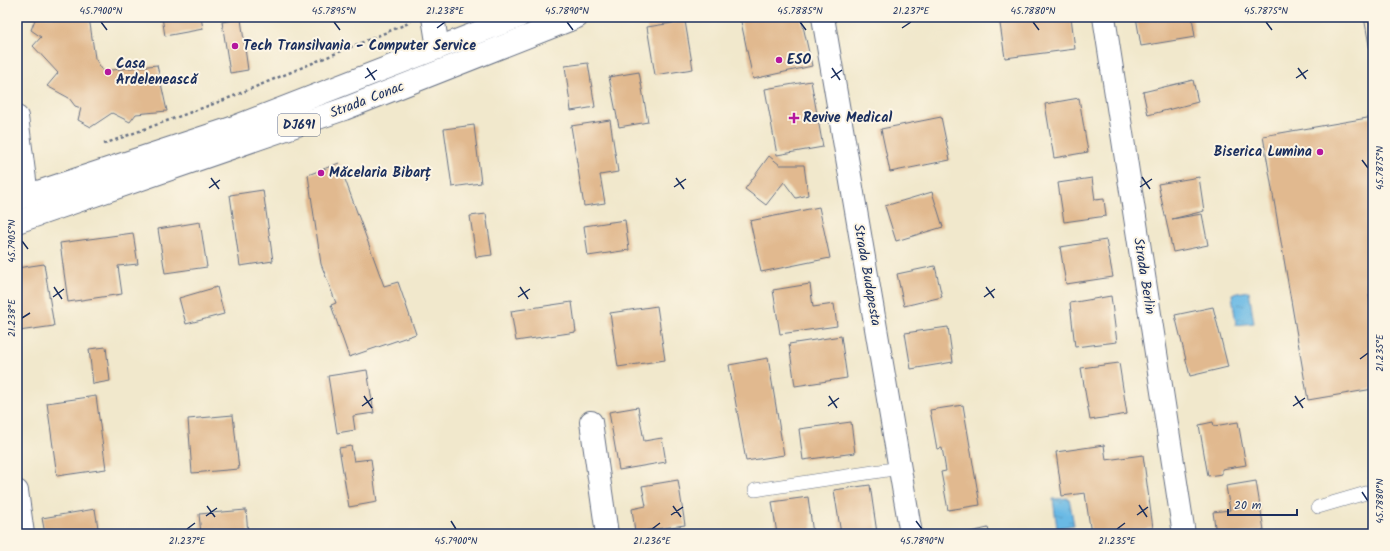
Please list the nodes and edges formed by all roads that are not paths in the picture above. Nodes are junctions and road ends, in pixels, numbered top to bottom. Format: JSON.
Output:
{"nodes":[{"id":1,"x":518,"y":17,"type":"edge"},
{"id":2,"x":577,"y":17,"type":"edge"},
{"id":3,"x":823,"y":17,"type":"edge"},
{"id":4,"x":1104,"y":17,"type":"edge"},
{"id":5,"x":425,"y":18,"type":"edge"},
{"id":6,"x":438,"y":48,"type":"junction"},
{"id":7,"x":18,"y":131,"type":"edge"},
{"id":8,"x":22,"y":197,"type":"edge"},
{"id":9,"x":17,"y":222,"type":"edge"},
{"id":10,"x":591,"y":422,"type":"dead end"},
{"id":11,"x":900,"y":468,"type":"junction"},
{"id":12,"x":755,"y":490,"type":"dead end"},
{"id":13,"x":17,"y":491,"type":"edge"},
{"id":14,"x":1373,"y":491,"type":"edge"},
{"id":15,"x":1318,"y":507,"type":"dead end"},
{"id":16,"x":23,"y":534,"type":"edge"},
{"id":17,"x":607,"y":534,"type":"edge"},
{"id":18,"x":911,"y":534,"type":"edge"},
{"id":19,"x":1184,"y":534,"type":"edge"}],
"edges":[{"from":1,"to":6,"type":"street","name":"Strada Conac","number":"DJ691"},
{"from":2,"to":9,"type":"street","name":"Strada Conac","number":"DJ691"},
{"from":3,"to":11,"type":"street","name":"Strada Budapesta"},
{"from":4,"to":19,"type":"street","name":"Strada Berlin"},
{"from":5,"to":6,"type":"street"},
{"from":6,"to":8,"type":"street","name":"Strada Conac","number":"DJ691"},
{"from":7,"to":8,"type":"street"},
{"from":10,"to":17,"type":"street"},
{"from":11,"to":12,"type":"lane"},
{"from":11,"to":18,"type":"street","name":"Strada Budapesta"},
{"from":13,"to":16,"type":"street"},
{"from":14,"to":15,"type":"lane"}]}
